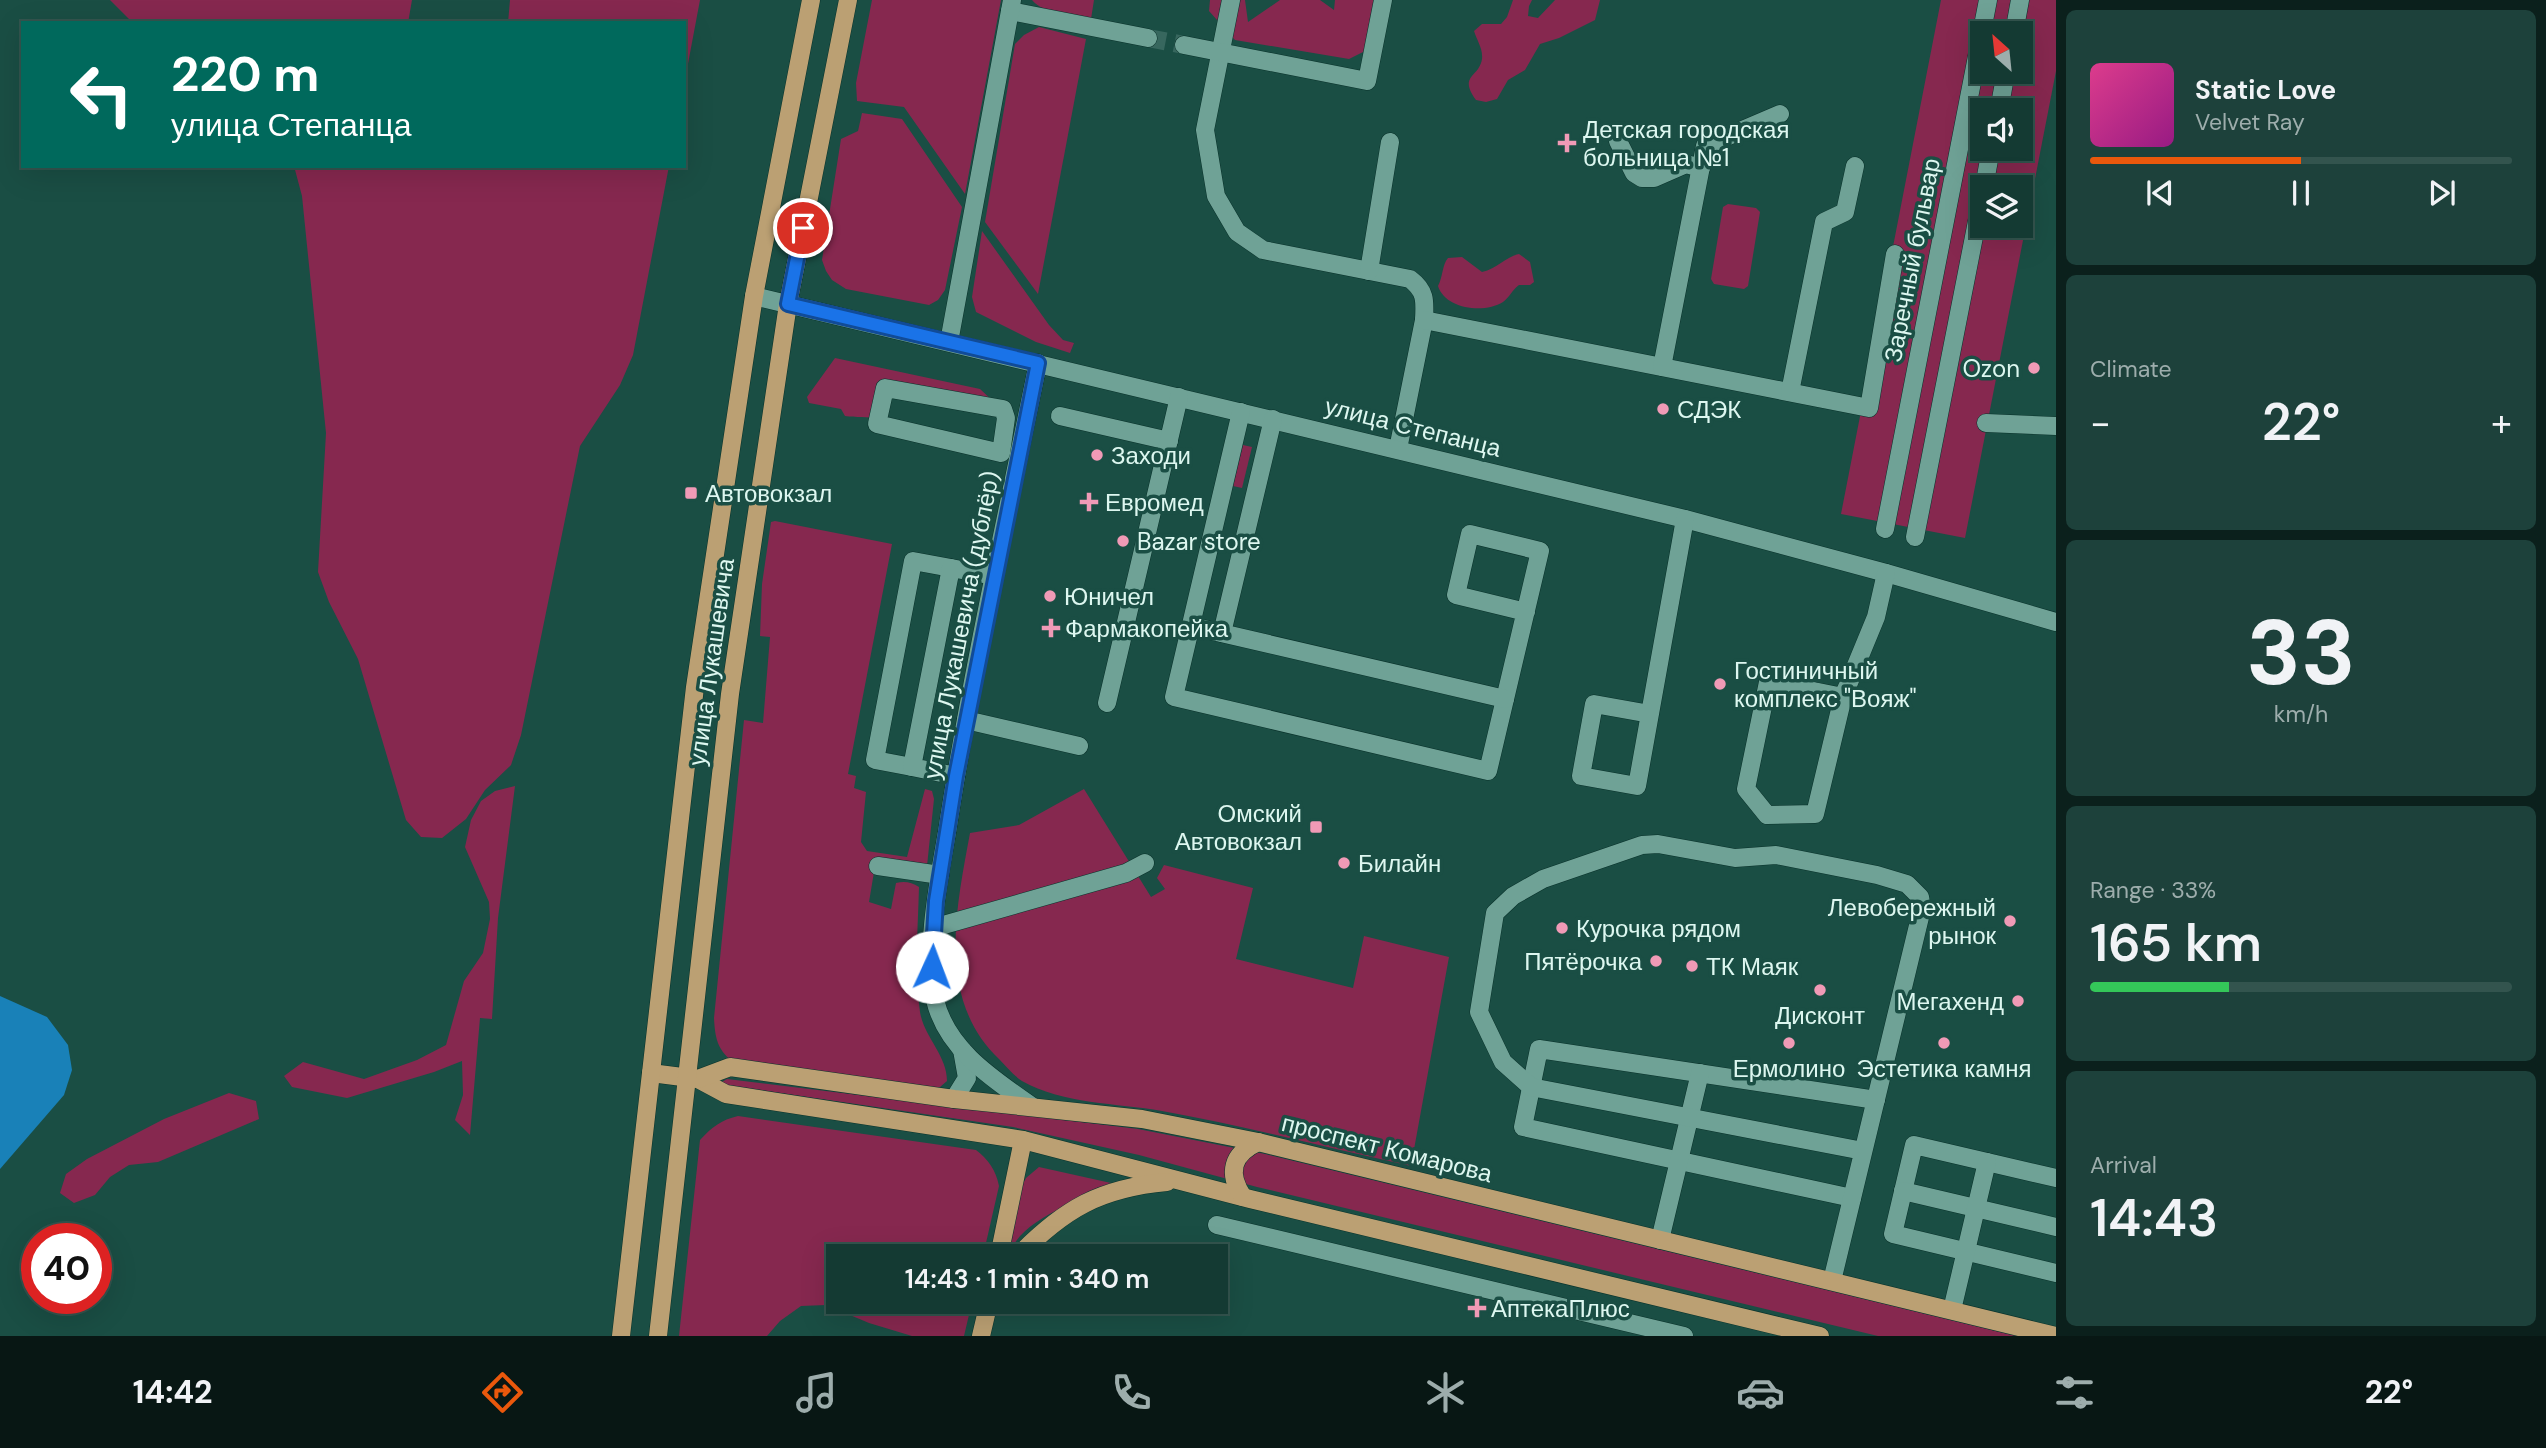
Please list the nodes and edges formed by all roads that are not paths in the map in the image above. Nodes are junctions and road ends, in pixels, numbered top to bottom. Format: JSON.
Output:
{"nodes":[{"id":1,"x":811,"y":0,"type":"edge"},
{"id":2,"x":848,"y":0,"type":"edge"},
{"id":3,"x":1231,"y":0,"type":"edge"},
{"id":4,"x":1383,"y":0,"type":"edge"},
{"id":5,"x":1988,"y":0,"type":"edge"},
{"id":6,"x":2020,"y":0,"type":"edge"},
{"id":7,"x":1011,"y":5,"type":"edge"},
{"id":8,"x":2016,"y":21,"type":"edge"},
{"id":9,"x":1147,"y":38,"type":"tunnel mouth"},
{"id":10,"x":1184,"y":45,"type":"tunnel mouth"},
{"id":11,"x":1221,"y":52,"type":"junction"},
{"id":12,"x":1780,"y":114,"type":"dead end"},
{"id":13,"x":1618,"y":141,"type":"dead end"},
{"id":14,"x":1390,"y":142,"type":"dead end"},
{"id":15,"x":1854,"y":166,"type":"dead end"},
{"id":16,"x":1701,"y":168,"type":"junction"},
{"id":17,"x":1973,"y":238,"type":"edge"},
{"id":18,"x":1895,"y":254,"type":"dead end"},
{"id":19,"x":1368,"y":271,"type":"junction"},
{"id":20,"x":754,"y":296,"type":"junction"},
{"id":21,"x":788,"y":304,"type":"junction"},
{"id":22,"x":1424,"y":320,"type":"junction"},
{"id":23,"x":949,"y":342,"type":"junction"},
{"id":24,"x":1038,"y":363,"type":"junction"},
{"id":25,"x":1661,"y":367,"type":"junction"},
{"id":26,"x":885,"y":388,"type":"joint"},
{"id":27,"x":1790,"y":392,"type":"junction"},
{"id":28,"x":1179,"y":397,"type":"junction"},
{"id":29,"x":1241,"y":412,"type":"junction"},
{"id":30,"x":1060,"y":416,"type":"dead end"},
{"id":31,"x":1273,"y":419,"type":"junction"},
{"id":32,"x":1986,"y":423,"type":"dead end"},
{"id":33,"x":2056,"y":426,"type":"edge"},
{"id":34,"x":1169,"y":441,"type":"junction"},
{"id":35,"x":1398,"y":449,"type":"junction"},
{"id":36,"x":1685,"y":519,"type":"junction"},
{"id":37,"x":1885,"y":529,"type":"dead end"},
{"id":38,"x":1915,"y":537,"type":"dead end"},
{"id":39,"x":951,"y":568,"type":"junction"},
{"id":40,"x":1886,"y":573,"type":"junction"},
{"id":41,"x":995,"y":576,"type":"junction"},
{"id":42,"x":1526,"y":612,"type":"junction"},
{"id":43,"x":2056,"y":622,"type":"edge"},
{"id":44,"x":1191,"y":626,"type":"junction"},
{"id":45,"x":1222,"y":633,"type":"junction"},
{"id":46,"x":1843,"y":697,"type":"junction"},
{"id":47,"x":1505,"y":699,"type":"junction"},
{"id":48,"x":1107,"y":703,"type":"dead end"},
{"id":49,"x":1650,"y":714,"type":"junction"},
{"id":50,"x":966,"y":720,"type":"junction"},
{"id":51,"x":1079,"y":746,"type":"dead end"},
{"id":52,"x":912,"y":767,"type":"junction"},
{"id":53,"x":956,"y":776,"type":"junction"},
{"id":54,"x":1145,"y":863,"type":"dead end"},
{"id":55,"x":878,"y":866,"type":"dead end"},
{"id":56,"x":940,"y":875,"type":"junction"},
{"id":57,"x":933,"y":928,"type":"junction"},
{"id":58,"x":962,"y":1050,"type":"junction"},
{"id":59,"x":651,"y":1073,"type":"junction"},
{"id":60,"x":1700,"y":1073,"type":"junction"},
{"id":61,"x":692,"y":1078,"type":"junction"},
{"id":62,"x":1531,"y":1087,"type":"junction"},
{"id":63,"x":954,"y":1099,"type":"junction"},
{"id":64,"x":1876,"y":1100,"type":"junction"},
{"id":65,"x":1032,"y":1107,"type":"junction"},
{"id":66,"x":1689,"y":1118,"type":"junction"},
{"id":67,"x":1023,"y":1140,"type":"junction"},
{"id":68,"x":1258,"y":1142,"type":"junction"},
{"id":69,"x":1863,"y":1151,"type":"junction"},
{"id":70,"x":1679,"y":1161,"type":"junction"},
{"id":71,"x":1987,"y":1162,"type":"junction"},
{"id":72,"x":2056,"y":1178,"type":"edge"},
{"id":73,"x":1182,"y":1181,"type":"junction"},
{"id":74,"x":1903,"y":1191,"type":"junction"},
{"id":75,"x":1243,"y":1197,"type":"junction"},
{"id":76,"x":1852,"y":1198,"type":"junction"},
{"id":77,"x":1976,"y":1209,"type":"junction"},
{"id":78,"x":1217,"y":1225,"type":"dead end"},
{"id":79,"x":2056,"y":1227,"type":"edge"},
{"id":80,"x":1660,"y":1240,"type":"junction"},
{"id":81,"x":1001,"y":1244,"type":"edge"},
{"id":82,"x":1030,"y":1244,"type":"edge"},
{"id":83,"x":1965,"y":1251,"type":"junction"},
{"id":84,"x":2056,"y":1273,"type":"edge"},
{"id":85,"x":1832,"y":1281,"type":"junction"},
{"id":86,"x":1952,"y":1310,"type":"junction"},
{"id":87,"x":986,"y":1314,"type":"edge"},
{"id":88,"x":621,"y":1336,"type":"edge"},
{"id":89,"x":658,"y":1336,"type":"edge"},
{"id":90,"x":981,"y":1336,"type":"edge"},
{"id":91,"x":1684,"y":1336,"type":"edge"},
{"id":92,"x":1820,"y":1336,"type":"edge"},
{"id":93,"x":2056,"y":1336,"type":"edge"}],
"edges":[{"from":1,"to":20,"type":"main road","name":"улица Лукашевича"},
{"from":2,"to":21,"type":"main road","name":"улица Лукашевича"},
{"from":3,"to":11,"type":"street"},
{"from":4,"to":11,"type":"street"},
{"from":5,"to":37,"type":"street","name":"Заречный бульвар"},
{"from":6,"to":8,"type":"street"},
{"from":7,"to":9,"type":"street"},
{"from":7,"to":23,"type":"street"},
{"from":10,"to":11,"type":"street"},
{"from":11,"to":19,"type":"street"},
{"from":12,"to":16,"type":"street"},
{"from":13,"to":16,"type":"street"},
{"from":14,"to":19,"type":"street"},
{"from":15,"to":27,"type":"street"},
{"from":16,"to":25,"type":"street"},
{"from":17,"to":38,"type":"street"},
{"from":18,"to":27,"type":"street"},
{"from":19,"to":22,"type":"street"},
{"from":20,"to":21,"type":"street","name":"улица Степанца"},
{"from":20,"to":59,"type":"main road","name":"улица Лукашевича"},
{"from":21,"to":23,"type":"street","name":"улица Степанца"},
{"from":21,"to":61,"type":"main road","name":"улица Лукашевича"},
{"from":22,"to":25,"type":"street"},
{"from":22,"to":35,"type":"street"},
{"from":23,"to":24,"type":"street","name":"улица Степанца"},
{"from":24,"to":28,"type":"street","name":"улица Степанца"},
{"from":24,"to":41,"type":"street","name":"улица Лукашевича (дублёр)"},
{"from":25,"to":27,"type":"street"},
{"from":26,"to":26,"type":"street"},
{"from":28,"to":29,"type":"street","name":"улица Степанца"},
{"from":28,"to":34,"type":"street"},
{"from":29,"to":31,"type":"street","name":"улица Степанца"},
{"from":29,"to":44,"type":"street"},
{"from":30,"to":34,"type":"street"},
{"from":31,"to":35,"type":"street","name":"улица Степанца"},
{"from":31,"to":45,"type":"street"},
{"from":32,"to":33,"type":"street"},
{"from":34,"to":48,"type":"street"},
{"from":35,"to":36,"type":"street","name":"улица Степанца"},
{"from":36,"to":40,"type":"street","name":"улица Степанца"},
{"from":36,"to":49,"type":"street"},
{"from":39,"to":41,"type":"street"},
{"from":39,"to":52,"type":"street"},
{"from":39,"to":52,"type":"street"},
{"from":40,"to":43,"type":"street","name":"улица Степанца"},
{"from":40,"to":46,"type":"street"},
{"from":41,"to":50,"type":"street","name":"улица Лукашевича (дублёр)"},
{"from":42,"to":42,"type":"street"},
{"from":42,"to":47,"type":"street"},
{"from":44,"to":45,"type":"street"},
{"from":44,"to":47,"type":"street"},
{"from":45,"to":47,"type":"street"},
{"from":46,"to":46,"type":"street"},
{"from":49,"to":49,"type":"street"},
{"from":50,"to":51,"type":"street"},
{"from":50,"to":53,"type":"street","name":"улица Лукашевича (дублёр)"},
{"from":52,"to":53,"type":"street"},
{"from":53,"to":56,"type":"street","name":"улица Лукашевича (дублёр)"},
{"from":54,"to":57,"type":"street"},
{"from":55,"to":56,"type":"street"},
{"from":56,"to":57,"type":"street","name":"улица Лукашевича (дублёр)"},
{"from":57,"to":58,"type":"street","name":"улица Лукашевича (дублёр)"},
{"from":58,"to":63,"type":"street"},
{"from":58,"to":65,"type":"street","name":"улица Лукашевича (дублёр)"},
{"from":59,"to":61,"type":"main road","name":"проспект Комарова"},
{"from":59,"to":88,"type":"main road","name":"улица Лукашевича"},
{"from":60,"to":62,"type":"street"},
{"from":60,"to":64,"type":"street"},
{"from":60,"to":66,"type":"street"},
{"from":61,"to":63,"type":"main road","name":"проспект Комарова"},
{"from":61,"to":67,"type":"main road","name":"проспект Комарова"},
{"from":61,"to":89,"type":"main road","name":"улица Лукашевича"},
{"from":62,"to":64,"type":"street"},
{"from":62,"to":66,"type":"street"},
{"from":62,"to":70,"type":"street"},
{"from":63,"to":65,"type":"main road","name":"проспект Комарова"},
{"from":64,"to":69,"type":"street"},
{"from":65,"to":68,"type":"main road","name":"проспект Комарова"},
{"from":66,"to":69,"type":"street"},
{"from":66,"to":70,"type":"street"},
{"from":67,"to":73,"type":"main road","name":"проспект Комарова"},
{"from":67,"to":81,"type":"main road"},
{"from":68,"to":75,"type":"main road"},
{"from":68,"to":80,"type":"main road","name":"проспект Комарова"},
{"from":69,"to":76,"type":"street"},
{"from":70,"to":76,"type":"street"},
{"from":70,"to":80,"type":"street"},
{"from":71,"to":72,"type":"street"},
{"from":71,"to":74,"type":"street"},
{"from":71,"to":77,"type":"street"},
{"from":73,"to":75,"type":"main road","name":"проспект Комарова"},
{"from":73,"to":82,"type":"main road"},
{"from":74,"to":77,"type":"street"},
{"from":74,"to":83,"type":"street"},
{"from":75,"to":92,"type":"main road","name":"проспект Комарова"},
{"from":76,"to":85,"type":"street"},
{"from":77,"to":79,"type":"street"},
{"from":77,"to":83,"type":"street"},
{"from":78,"to":91,"type":"street"},
{"from":80,"to":85,"type":"main road","name":"проспект Комарова"},
{"from":83,"to":84,"type":"street"},
{"from":83,"to":86,"type":"street"},
{"from":85,"to":86,"type":"main road","name":"проспект Комарова"},
{"from":86,"to":93,"type":"main road","name":"проспект Комарова"},
{"from":87,"to":90,"type":"main road"}]}
